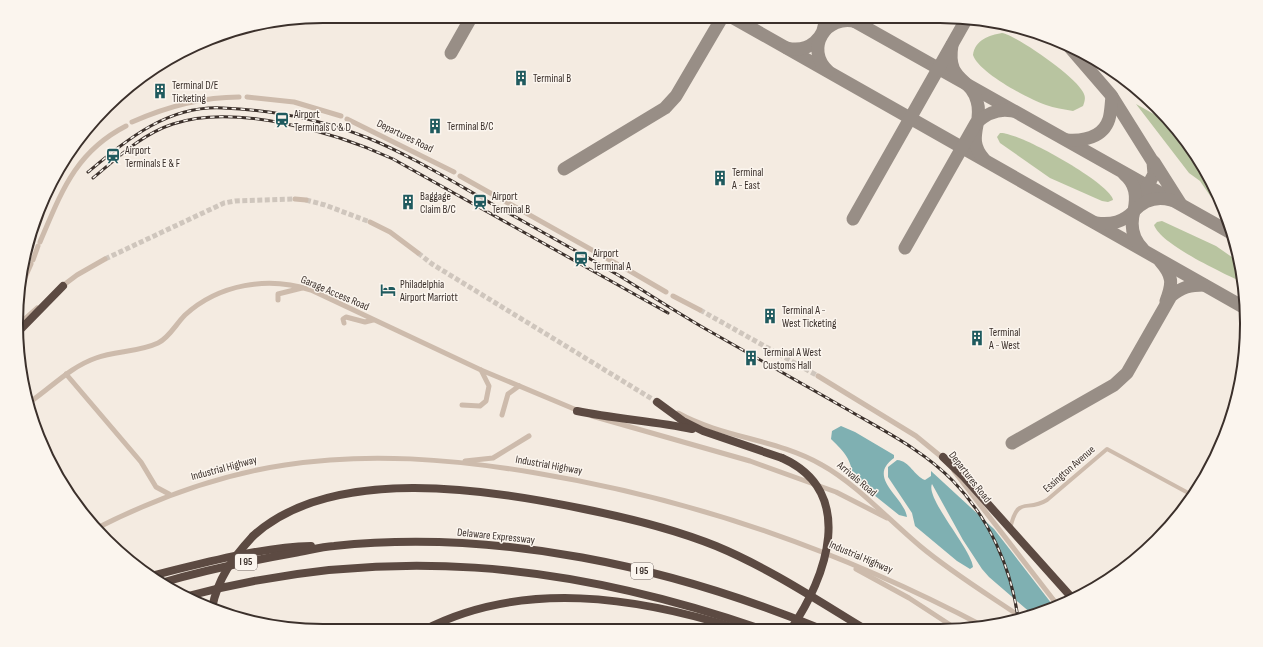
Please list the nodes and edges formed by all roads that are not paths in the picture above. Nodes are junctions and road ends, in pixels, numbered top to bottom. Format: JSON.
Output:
{"nodes":[{"id":1,"x":239,"y":97,"type":"dead end"},
{"id":2,"x":246,"y":97,"type":"dead end"},
{"id":3,"x":341,"y":116,"type":"dead end"},
{"id":4,"x":347,"y":119,"type":"dead end"},
{"id":5,"x":132,"y":122,"type":"dead end"},
{"id":6,"x":126,"y":126,"type":"dead end"},
{"id":7,"x":454,"y":172,"type":"dead end"},
{"id":8,"x":460,"y":176,"type":"dead end"},
{"id":9,"x":295,"y":199,"type":"tunnel mouth"},
{"id":10,"x":306,"y":200,"type":"tunnel mouth"},
{"id":11,"x":370,"y":222,"type":"tunnel mouth"},
{"id":12,"x":418,"y":253,"type":"tunnel mouth"},
{"id":13,"x":105,"y":259,"type":"tunnel mouth"},
{"id":14,"x":617,"y":264,"type":"dead end"},
{"id":15,"x":623,"y":267,"type":"dead end"},
{"id":16,"x":28,"y":271,"type":"edge"},
{"id":17,"x":63,"y":286,"type":"junction"},
{"id":18,"x":303,"y":288,"type":"junction"},
{"id":19,"x":666,"y":292,"type":"dead end"},
{"id":20,"x":674,"y":296,"type":"dead end"},
{"id":21,"x":278,"y":300,"type":"dead end"},
{"id":22,"x":700,"y":310,"type":"tunnel mouth"},
{"id":23,"x":23,"y":320,"type":"edge"},
{"id":24,"x":373,"y":320,"type":"junction"},
{"id":25,"x":344,"y":323,"type":"dead end"},
{"id":26,"x":23,"y":327,"type":"edge"},
{"id":27,"x":480,"y":370,"type":"junction"},
{"id":28,"x":66,"y":374,"type":"junction"},
{"id":29,"x":818,"y":376,"type":"tunnel mouth"},
{"id":30,"x":519,"y":386,"type":"junction"},
{"id":31,"x":33,"y":400,"type":"edge"},
{"id":32,"x":657,"y":402,"type":"joint"},
{"id":33,"x":462,"y":405,"type":"dead end"},
{"id":34,"x":577,"y":410,"type":"junction"},
{"id":35,"x":502,"y":416,"type":"dead end"},
{"id":36,"x":709,"y":433,"type":"junction"},
{"id":37,"x":529,"y":436,"type":"dead end"},
{"id":38,"x":943,"y":457,"type":"junction"},
{"id":39,"x":454,"y":462,"type":"junction"},
{"id":40,"x":1187,"y":492,"type":"edge"},
{"id":41,"x":169,"y":494,"type":"junction"},
{"id":42,"x":887,"y":518,"type":"junction"},
{"id":43,"x":102,"y":526,"type":"edge"},
{"id":44,"x":1010,"y":530,"type":"junction"},
{"id":45,"x":331,"y":546,"type":"junction"},
{"id":46,"x":833,"y":556,"type":"junction"},
{"id":47,"x":159,"y":574,"type":"edge"},
{"id":48,"x":169,"y":581,"type":"edge"},
{"id":49,"x":195,"y":595,"type":"edge"},
{"id":50,"x":1069,"y":595,"type":"edge"},
{"id":51,"x":1054,"y":601,"type":"edge"},
{"id":52,"x":214,"y":603,"type":"edge"},
{"id":53,"x":1017,"y":614,"type":"edge"},
{"id":54,"x":974,"y":622,"type":"edge"},
{"id":55,"x":437,"y":624,"type":"edge"},
{"id":56,"x":720,"y":624,"type":"edge"},
{"id":57,"x":746,"y":624,"type":"edge"},
{"id":58,"x":794,"y":624,"type":"edge"},
{"id":59,"x":807,"y":624,"type":"edge"},
{"id":60,"x":857,"y":624,"type":"edge"},
{"id":61,"x":948,"y":624,"type":"edge"}],
"edges":[{"from":1,"to":5,"type":"street"},
{"from":2,"to":3,"type":"street"},
{"from":4,"to":7,"type":"street","name":"Departures Road"},
{"from":6,"to":16,"type":"street"},
{"from":8,"to":14,"type":"street"},
{"from":9,"to":10,"type":"street"},
{"from":11,"to":12,"type":"street"},
{"from":13,"to":17,"type":"street"},
{"from":15,"to":19,"type":"street"},
{"from":17,"to":23,"type":"street"},
{"from":17,"to":26,"type":"highway"},
{"from":18,"to":21,"type":"street"},
{"from":18,"to":24,"type":"street","name":"Garage Access Road"},
{"from":18,"to":28,"type":"street","name":"Garage Access Road"},
{"from":20,"to":22,"type":"street"},
{"from":24,"to":25,"type":"street"},
{"from":24,"to":27,"type":"street","name":"Garage Access Road"},
{"from":27,"to":30,"type":"street","name":"Garage Access Road"},
{"from":27,"to":33,"type":"street"},
{"from":28,"to":31,"type":"street","name":"Garage Access Road"},
{"from":28,"to":41,"type":"street"},
{"from":29,"to":38,"type":"street","name":"Departures Road"},
{"from":30,"to":34,"type":"street","name":"Garage Access Road"},
{"from":30,"to":35,"type":"street"},
{"from":32,"to":36,"type":"highway"},
{"from":32,"to":42,"type":"street","name":"Arrivals Road"},
{"from":34,"to":36,"type":"highway"},
{"from":34,"to":42,"type":"street","name":"Garage Access Road"},
{"from":36,"to":58,"type":"highway","bridge":true},
{"from":37,"to":39,"type":"street"},
{"from":38,"to":44,"type":"highway"},
{"from":38,"to":51,"type":"street","name":"Departures Road"},
{"from":39,"to":41,"type":"street","name":"Industrial Highway"},
{"from":39,"to":46,"type":"street","name":"Industrial Highway"},
{"from":40,"to":44,"type":"street","name":"Essington Avenue"},
{"from":41,"to":43,"type":"street","name":"Industrial Highway"},
{"from":42,"to":53,"type":"street","name":"Arrivals Road"},
{"from":44,"to":50,"type":"highway"},
{"from":45,"to":47,"type":"highway"},
{"from":45,"to":48,"type":"highway","name":"Delaware Expressway","number":"I 95"},
{"from":45,"to":59,"type":"highway","name":"Delaware Expressway","number":"I 95"},
{"from":46,"to":54,"type":"street","name":"Industrial Highway"},
{"from":46,"to":61,"type":"street"},
{"from":49,"to":57,"type":"highway","number":"I 95"},
{"from":52,"to":60,"type":"highway","bridge":true},
{"from":55,"to":56,"type":"highway"}]}
